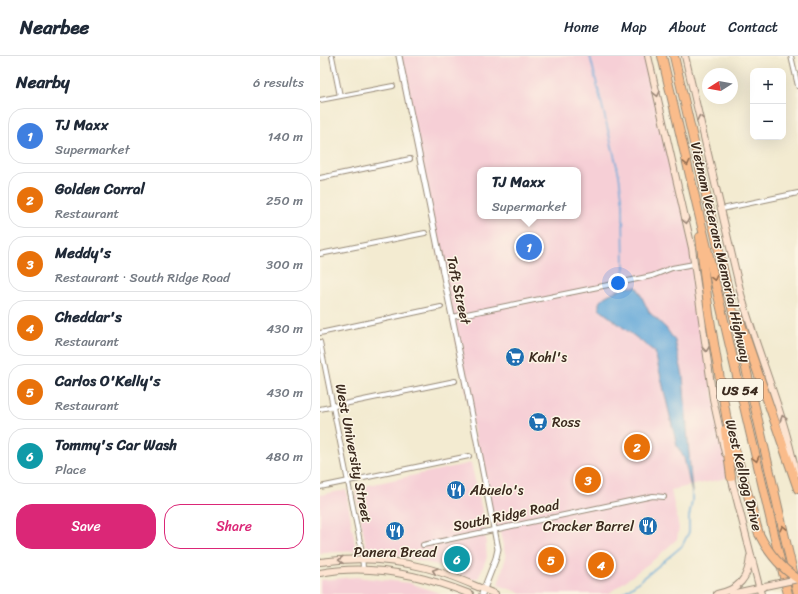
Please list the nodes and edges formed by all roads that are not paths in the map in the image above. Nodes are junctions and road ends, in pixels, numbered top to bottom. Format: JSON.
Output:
{"nodes":[{"id":1,"x":332,"y":56,"type":"edge"},
{"id":2,"x":399,"y":56,"type":"edge"},
{"id":3,"x":648,"y":56,"type":"edge"},
{"id":4,"x":662,"y":56,"type":"edge"},
{"id":5,"x":674,"y":56,"type":"edge"},
{"id":6,"x":685,"y":56,"type":"edge"},
{"id":7,"x":791,"y":56,"type":"edge"},
{"id":8,"x":393,"y":86,"type":"dead end"},
{"id":9,"x":798,"y":86,"type":"edge"},
{"id":10,"x":340,"y":96,"type":"junction"},
{"id":11,"x":320,"y":100,"type":"edge"},
{"id":12,"x":410,"y":159,"type":"dead end"},
{"id":13,"x":320,"y":178,"type":"edge"},
{"id":14,"x":693,"y":186,"type":"junction"},
{"id":15,"x":798,"y":193,"type":"edge"},
{"id":16,"x":722,"y":209,"type":"junction"},
{"id":17,"x":426,"y":233,"type":"dead end"},
{"id":18,"x":320,"y":254,"type":"edge"},
{"id":19,"x":694,"y":264,"type":"junction"},
{"id":20,"x":726,"y":285,"type":"junction"},
{"id":21,"x":441,"y":307,"type":"dead end"},
{"id":22,"x":452,"y":317,"type":"junction"},
{"id":23,"x":320,"y":332,"type":"edge"},
{"id":24,"x":320,"y":342,"type":"edge"},
{"id":25,"x":455,"y":381,"type":"dead end"},
{"id":26,"x":721,"y":388,"type":"junction"},
{"id":27,"x":333,"y":406,"type":"junction"},
{"id":28,"x":320,"y":409,"type":"edge"},
{"id":29,"x":470,"y":456,"type":"dead end"},
{"id":30,"x":731,"y":477,"type":"junction"},
{"id":31,"x":349,"y":481,"type":"junction"},
{"id":32,"x":798,"y":484,"type":"edge"},
{"id":33,"x":320,"y":487,"type":"edge"},
{"id":34,"x":798,"y":488,"type":"edge"},
{"id":35,"x":664,"y":497,"type":"dead end"},
{"id":36,"x":494,"y":530,"type":"junction"},
{"id":37,"x":423,"y":545,"type":"dead end"},
{"id":38,"x":750,"y":550,"type":"junction"},
{"id":39,"x":362,"y":560,"type":"junction"},
{"id":40,"x":320,"y":562,"type":"edge"},
{"id":41,"x":363,"y":569,"type":"junction"},
{"id":42,"x":320,"y":573,"type":"edge"},
{"id":43,"x":798,"y":579,"type":"edge"},
{"id":44,"x":762,"y":589,"type":"edge"},
{"id":45,"x":483,"y":592,"type":"edge"},
{"id":46,"x":470,"y":594,"type":"edge"},
{"id":47,"x":495,"y":594,"type":"edge"},
{"id":48,"x":717,"y":594,"type":"edge"},
{"id":49,"x":731,"y":594,"type":"edge"},
{"id":50,"x":788,"y":594,"type":"edge"},
{"id":51,"x":798,"y":594,"type":"edge"}],
"edges":[{"from":1,"to":10,"type":"street"},
{"from":2,"to":22,"type":"street","name":"Taft Street"},
{"from":3,"to":19,"type":"main road","name":"West Kellogg Drive","one_way":true},
{"from":4,"to":14,"type":"highway","name":"Vietnam Veterans Memorial Highway","number":"US 54","one_way":true},
{"from":5,"to":20,"type":"highway","name":"Vietnam Veterans Memorial Highway","number":"US 54"},
{"from":16,"to":6,"type":"main road","one_way":true},
{"from":7,"to":9,"type":"street"},
{"from":8,"to":10,"type":"street"},
{"from":10,"to":11,"type":"street"},
{"from":12,"to":13,"type":"street"},
{"from":14,"to":26,"type":"highway"},
{"from":14,"to":50,"type":"highway","name":"Vietnam Veterans Memorial Highway","number":"US 54","one_way":true},
{"from":15,"to":16,"type":"street"},
{"from":32,"to":16,"type":"main road","one_way":true},
{"from":17,"to":18,"type":"street"},
{"from":19,"to":22,"type":"street"},
{"from":19,"to":30,"type":"main road","name":"West Kellogg Drive","one_way":true},
{"from":20,"to":34,"type":"highway"},
{"from":51,"to":20,"type":"highway","name":"Vietnam Veterans Memorial Highway","number":"US 54","one_way":true},
{"from":21,"to":23,"type":"street"},
{"from":22,"to":36,"type":"street","name":"Taft Street"},
{"from":24,"to":27,"type":"street","name":"West University Street"},
{"from":25,"to":27,"type":"street"},
{"from":26,"to":30,"type":"highway"},
{"from":26,"to":43,"type":"highway","bridge":true},
{"from":27,"to":28,"type":"street"},
{"from":27,"to":31,"type":"street","name":"West University Street"},
{"from":29,"to":31,"type":"street"},
{"from":30,"to":38,"type":"main road","name":"West Kellogg Drive"},
{"from":31,"to":33,"type":"street"},
{"from":31,"to":39,"type":"street","name":"West University Street"},
{"from":35,"to":36,"type":"street","name":"South Ridge Road"},
{"from":36,"to":37,"type":"street","name":"South Ridge Road"},
{"from":36,"to":45,"type":"street","name":"Taft Street"},
{"from":38,"to":44,"type":"main road","name":"West Kellogg Drive"},
{"from":38,"to":48,"type":"main road"},
{"from":39,"to":40,"type":"main road","one_way":true},
{"from":39,"to":41,"type":"street","name":"West University Street"},
{"from":45,"to":39,"type":"main road","one_way":true},
{"from":41,"to":42,"type":"main road"},
{"from":41,"to":46,"type":"main road"},
{"from":43,"to":44,"type":"main road","bridge":true},
{"from":44,"to":49,"type":"main road"},
{"from":45,"to":47,"type":"main road"}]}
